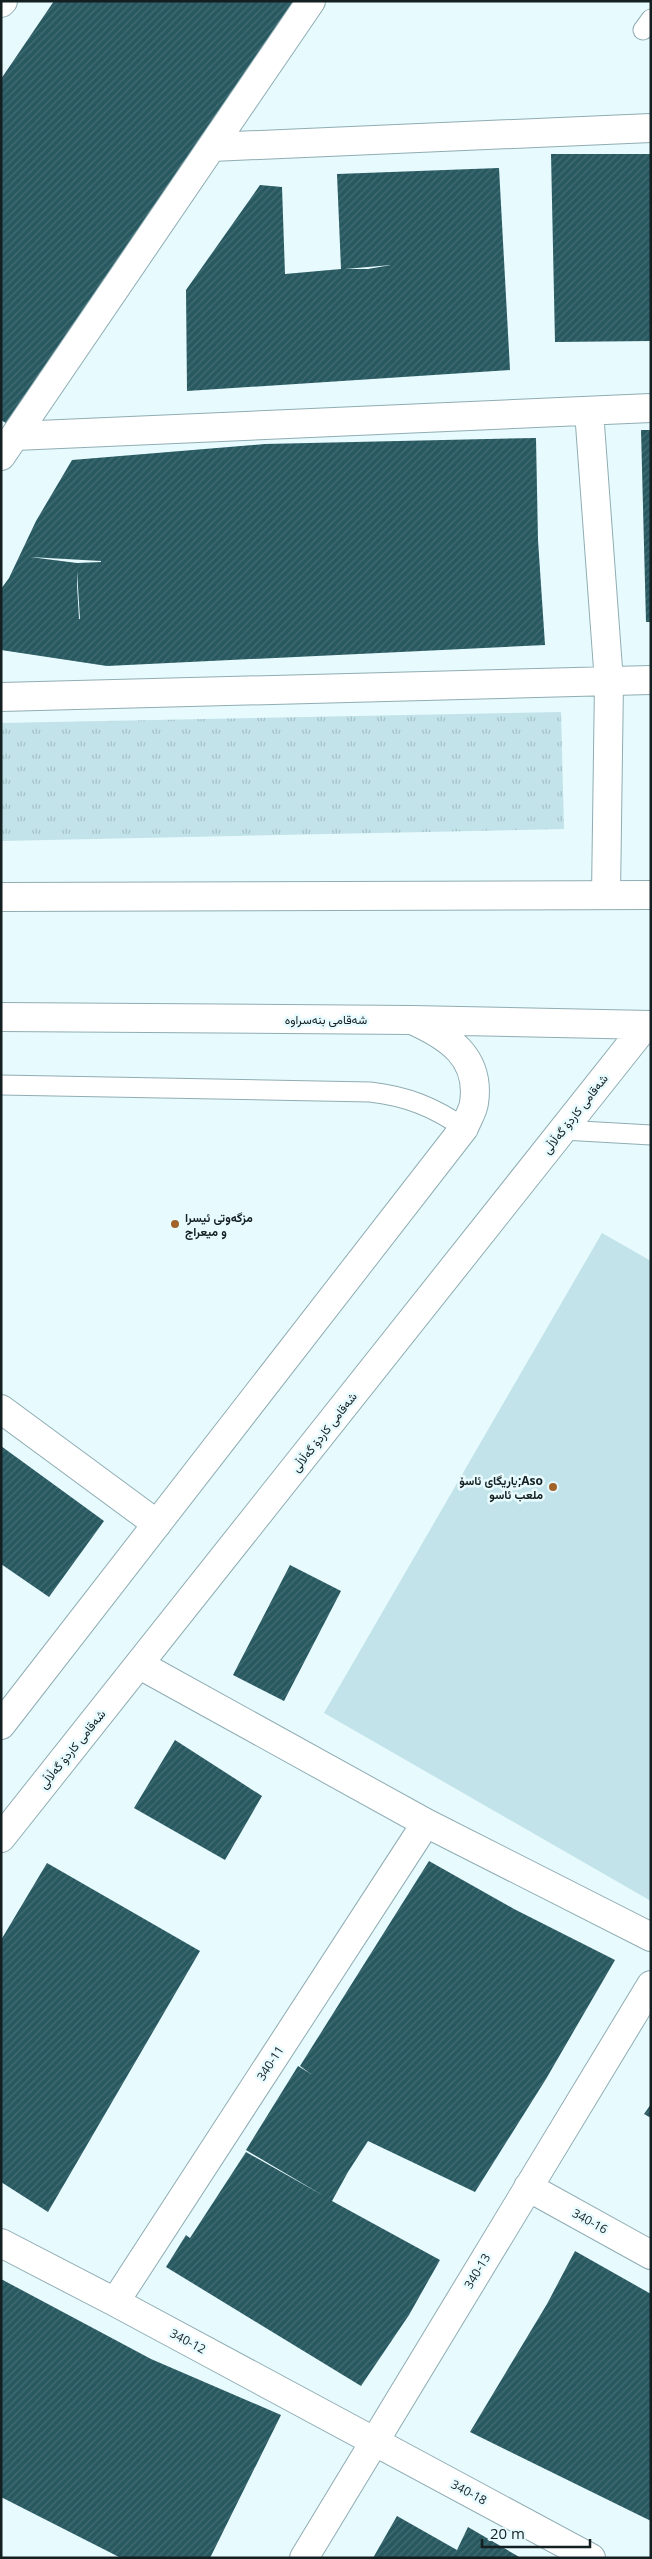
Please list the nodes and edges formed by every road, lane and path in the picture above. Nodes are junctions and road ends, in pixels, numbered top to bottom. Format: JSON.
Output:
{"nodes":[{"id":1,"x":311,"y":1,"type":"edge"},
{"id":2,"x":651,"y":128,"type":"edge"},
{"id":3,"x":212,"y":147,"type":"junction"},
{"id":4,"x":651,"y":408,"type":"edge"},
{"id":5,"x":589,"y":411,"type":"junction"},
{"id":6,"x":8,"y":446,"type":"edge"},
{"id":7,"x":651,"y":680,"type":"edge"},
{"id":8,"x":609,"y":682,"type":"junction"},
{"id":9,"x":1,"y":698,"type":"edge"},
{"id":10,"x":606,"y":895,"type":"junction"},
{"id":11,"x":651,"y":895,"type":"edge"},
{"id":12,"x":1,"y":897,"type":"edge"},
{"id":13,"x":1,"y":1017,"type":"edge"},
{"id":14,"x":412,"y":1020,"type":"junction"},
{"id":15,"x":648,"y":1025,"type":"edge"},
{"id":16,"x":1,"y":1085,"type":"edge"},
{"id":17,"x":464,"y":1128,"type":"junction"},
{"id":18,"x":563,"y":1130,"type":"junction"},
{"id":19,"x":651,"y":1135,"type":"edge"},
{"id":20,"x":1,"y":1409,"type":"edge"},
{"id":21,"x":157,"y":1524,"type":"junction"},
{"id":22,"x":140,"y":1665,"type":"junction"},
{"id":23,"x":1,"y":1725,"type":"edge"},
{"id":24,"x":426,"y":1824,"type":"junction"},
{"id":25,"x":1,"y":1838,"type":"edge"},
{"id":26,"x":651,"y":1937,"type":"edge"},
{"id":27,"x":651,"y":1985,"type":"edge"},
{"id":28,"x":528,"y":2187,"type":"junction"},
{"id":29,"x":1,"y":2243,"type":"edge"},
{"id":30,"x":651,"y":2255,"type":"edge"},
{"id":31,"x":115,"y":2302,"type":"junction"},
{"id":32,"x":374,"y":2441,"type":"junction"},
{"id":33,"x":304,"y":2558,"type":"edge"},
{"id":34,"x":591,"y":2558,"type":"edge"}],
"edges":[{"from":1,"to":3,"type":"street"},
{"from":2,"to":3,"type":"street"},
{"from":3,"to":6,"type":"street"},
{"from":4,"to":5,"type":"street"},
{"from":5,"to":6,"type":"street"},
{"from":5,"to":8,"type":"street"},
{"from":7,"to":8,"type":"street"},
{"from":8,"to":9,"type":"street"},
{"from":8,"to":10,"type":"street"},
{"from":10,"to":11,"type":"street"},
{"from":10,"to":12,"type":"street"},
{"from":13,"to":14,"type":"street","name":"شەقامی بنەسراوە"},
{"from":14,"to":15,"type":"street","name":"شەقامی بنەسراوە"},
{"from":14,"to":17,"type":"street"},
{"from":15,"to":18,"type":"street","name":"شەقامی کاردۆ گەڵاڵی"},
{"from":16,"to":17,"type":"lane"},
{"from":17,"to":21,"type":"street"},
{"from":18,"to":19,"type":"lane"},
{"from":18,"to":22,"type":"street","name":"شەقامی کاردۆ گەڵاڵی"},
{"from":20,"to":21,"type":"street"},
{"from":21,"to":23,"type":"street"},
{"from":22,"to":24,"type":"street"},
{"from":22,"to":25,"type":"street","name":"شەقامی کاردۆ گەڵاڵی"},
{"from":24,"to":26,"type":"street"},
{"from":24,"to":31,"type":"street","name":"340-11"},
{"from":27,"to":28,"type":"street","name":"340-13"},
{"from":28,"to":30,"type":"street","name":"340-16"},
{"from":28,"to":32,"type":"street","name":"340-13"},
{"from":29,"to":31,"type":"street","name":"340-12"},
{"from":31,"to":32,"type":"street","name":"340-12"},
{"from":32,"to":33,"type":"street","name":"340-13"},
{"from":32,"to":34,"type":"street","name":"340-18"}]}
